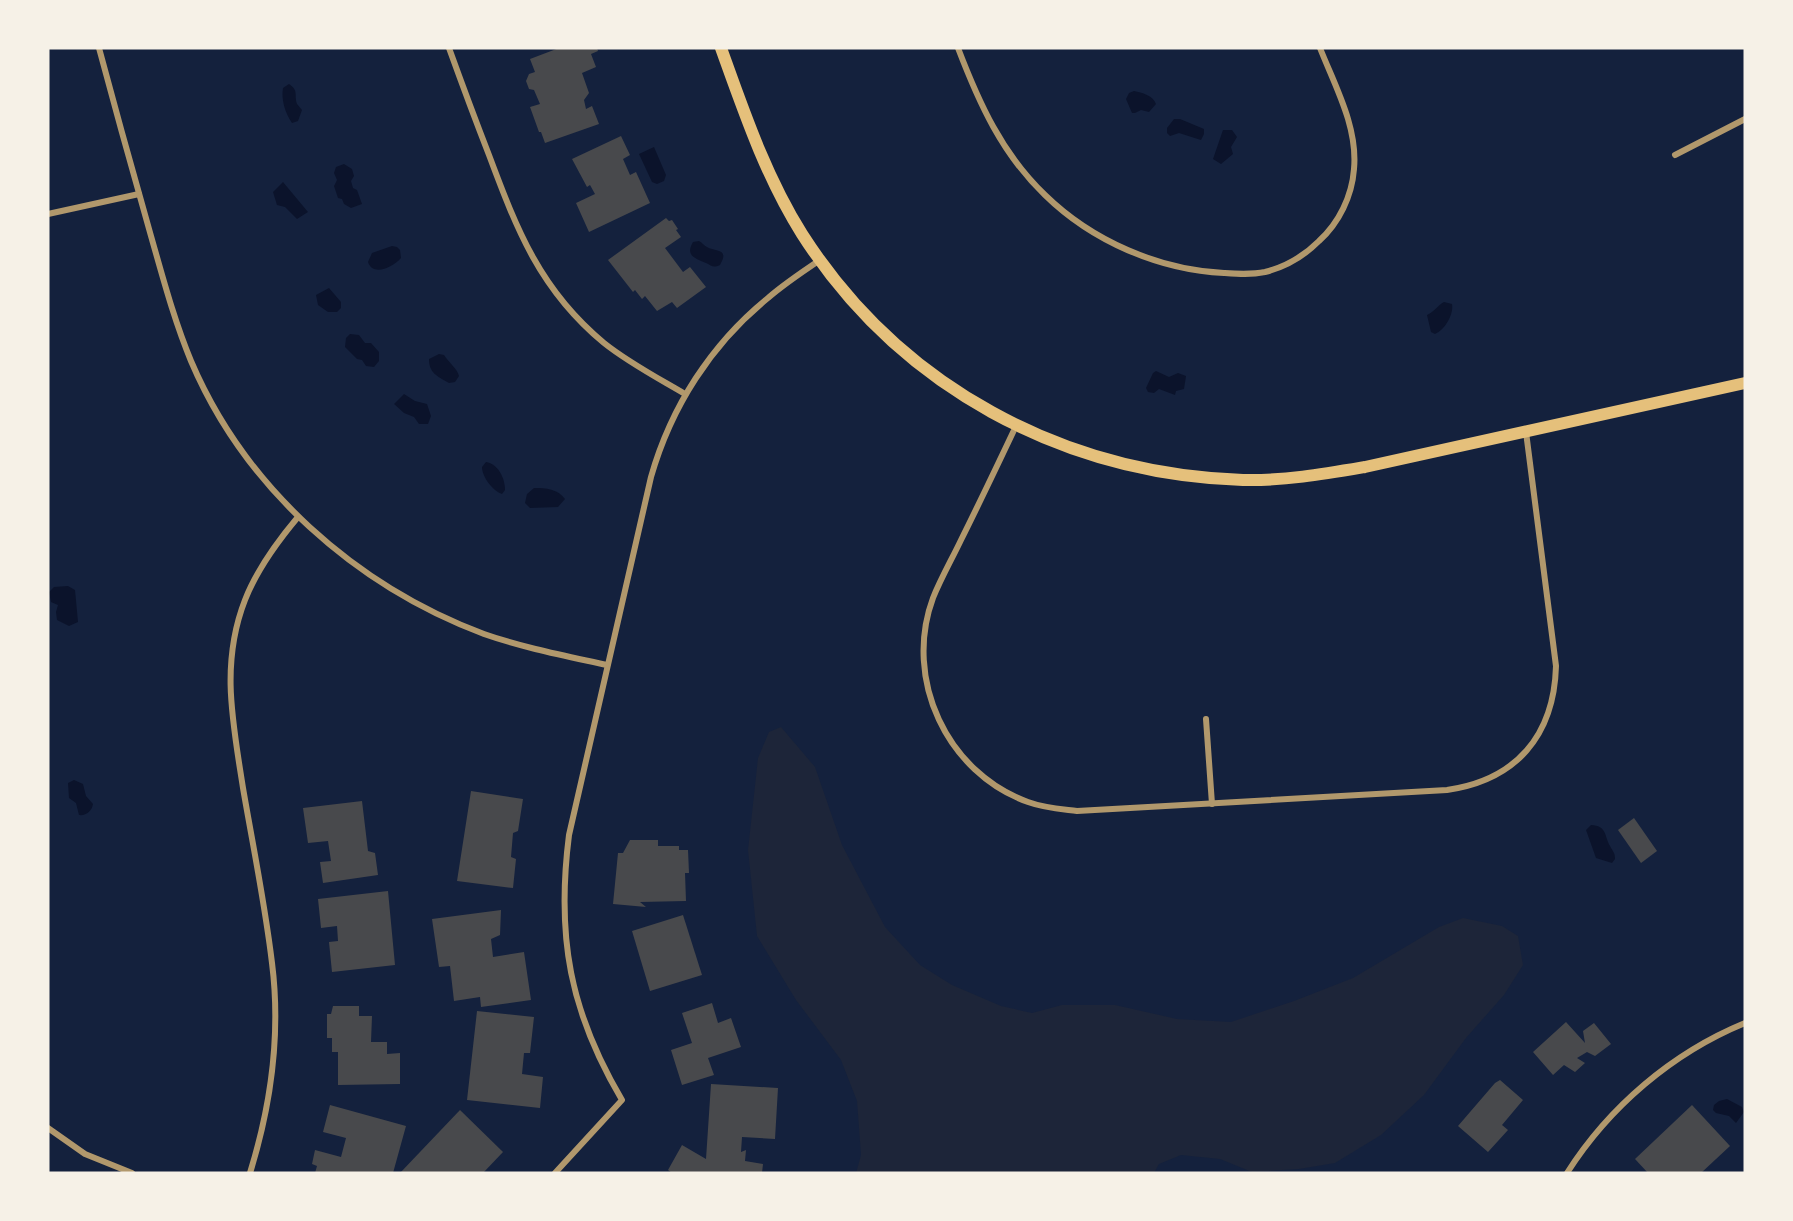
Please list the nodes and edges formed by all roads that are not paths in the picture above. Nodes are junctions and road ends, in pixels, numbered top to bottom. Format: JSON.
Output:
{"nodes":[{"id":1,"x":99,"y":48,"type":"edge"},
{"id":2,"x":449,"y":48,"type":"edge"},
{"id":3,"x":721,"y":48,"type":"edge"},
{"id":4,"x":958,"y":48,"type":"edge"},
{"id":5,"x":1320,"y":48,"type":"edge"},
{"id":6,"x":1745,"y":119,"type":"edge"},
{"id":7,"x":1675,"y":155,"type":"dead end"},
{"id":8,"x":139,"y":194,"type":"junction"},
{"id":9,"x":48,"y":214,"type":"edge"},
{"id":10,"x":820,"y":260,"type":"junction"},
{"id":11,"x":1745,"y":383,"type":"edge"},
{"id":12,"x":685,"y":394,"type":"junction"},
{"id":13,"x":1017,"y":426,"type":"junction"},
{"id":14,"x":1526,"y":432,"type":"junction"},
{"id":15,"x":298,"y":517,"type":"junction"},
{"id":16,"x":607,"y":666,"type":"junction"},
{"id":17,"x":1206,"y":719,"type":"dead end"},
{"id":18,"x":1212,"y":804,"type":"junction"},
{"id":19,"x":1745,"y":1023,"type":"edge"},
{"id":20,"x":48,"y":1128,"type":"edge"},
{"id":21,"x":132,"y":1173,"type":"edge"},
{"id":22,"x":250,"y":1173,"type":"edge"},
{"id":23,"x":555,"y":1173,"type":"edge"},
{"id":24,"x":1567,"y":1173,"type":"edge"}],
"edges":[{"from":1,"to":8,"type":"street"},
{"from":2,"to":12,"type":"street"},
{"from":3,"to":10,"type":"main road"},
{"from":4,"to":5,"type":"street"},
{"from":6,"to":7,"type":"street"},
{"from":8,"to":9,"type":"street"},
{"from":8,"to":15,"type":"street"},
{"from":10,"to":12,"type":"street"},
{"from":10,"to":13,"type":"main road"},
{"from":11,"to":14,"type":"main road"},
{"from":12,"to":16,"type":"street"},
{"from":13,"to":14,"type":"main road"},
{"from":13,"to":18,"type":"street"},
{"from":14,"to":18,"type":"street"},
{"from":15,"to":16,"type":"street"},
{"from":15,"to":22,"type":"street"},
{"from":16,"to":23,"type":"street"},
{"from":17,"to":18,"type":"street"},
{"from":19,"to":24,"type":"street"},
{"from":20,"to":21,"type":"street"}]}
